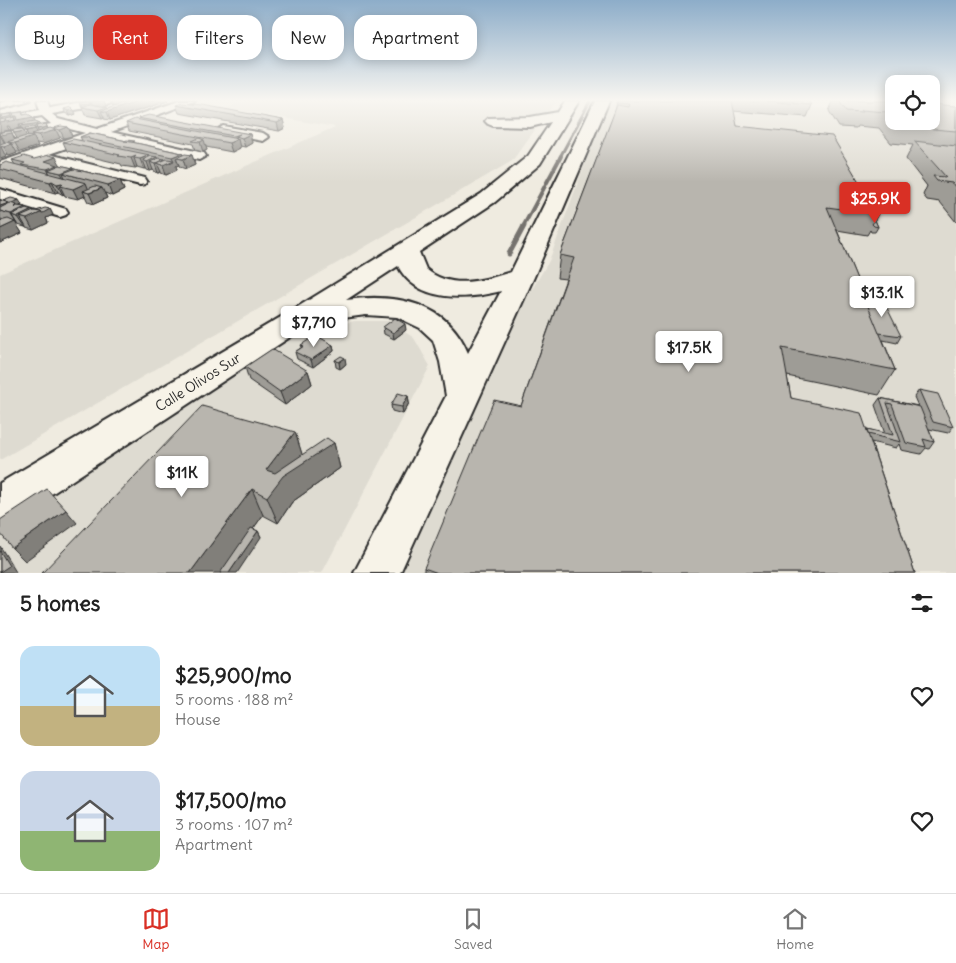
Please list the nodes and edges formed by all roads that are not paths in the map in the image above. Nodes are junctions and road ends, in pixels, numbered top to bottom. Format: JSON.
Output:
{"nodes":[{"id":1,"x":51,"y":128,"type":"edge"},
{"id":2,"x":77,"y":128,"type":"edge"},
{"id":3,"x":114,"y":128,"type":"edge"},
{"id":4,"x":212,"y":128,"type":"edge"},
{"id":5,"x":539,"y":128,"type":"edge"},
{"id":6,"x":590,"y":128,"type":"edge"},
{"id":7,"x":98,"y":133,"type":"junction"},
{"id":8,"x":0,"y":137,"type":"edge"},
{"id":9,"x":263,"y":137,"type":"dead end"},
{"id":10,"x":35,"y":155,"type":"junction"},
{"id":11,"x":199,"y":156,"type":"dead end"},
{"id":12,"x":0,"y":167,"type":"edge"},
{"id":13,"x":140,"y":181,"type":"dead end"},
{"id":14,"x":0,"y":194,"type":"edge"},
{"id":15,"x":60,"y":212,"type":"dead end"},
{"id":16,"x":407,"y":251,"type":"junction"},
{"id":17,"x":521,"y":277,"type":"junction"},
{"id":18,"x":302,"y":317,"type":"junction"},
{"id":19,"x":462,"y":395,"type":"junction"},
{"id":20,"x":0,"y":505,"type":"edge"},
{"id":21,"x":377,"y":573,"type":"edge"}],
"edges":[{"from":1,"to":8,"type":"street"},
{"from":2,"to":7,"type":"street"},
{"from":3,"to":7,"type":"street"},
{"from":4,"to":9,"type":"street"},
{"from":5,"to":16,"type":"main road","name":"Calle Olivos Sur"},
{"from":6,"to":17,"type":"main road"},
{"from":7,"to":10,"type":"street"},
{"from":7,"to":11,"type":"street"},
{"from":10,"to":12,"type":"street"},
{"from":10,"to":13,"type":"street"},
{"from":14,"to":15,"type":"street"},
{"from":16,"to":17,"type":"main road"},
{"from":16,"to":18,"type":"main road","name":"Calle Olivos Sur"},
{"from":17,"to":19,"type":"main road"},
{"from":18,"to":19,"type":"main road"},
{"from":18,"to":20,"type":"main road","name":"Calle Olivos Sur"},
{"from":19,"to":21,"type":"main road"}]}
